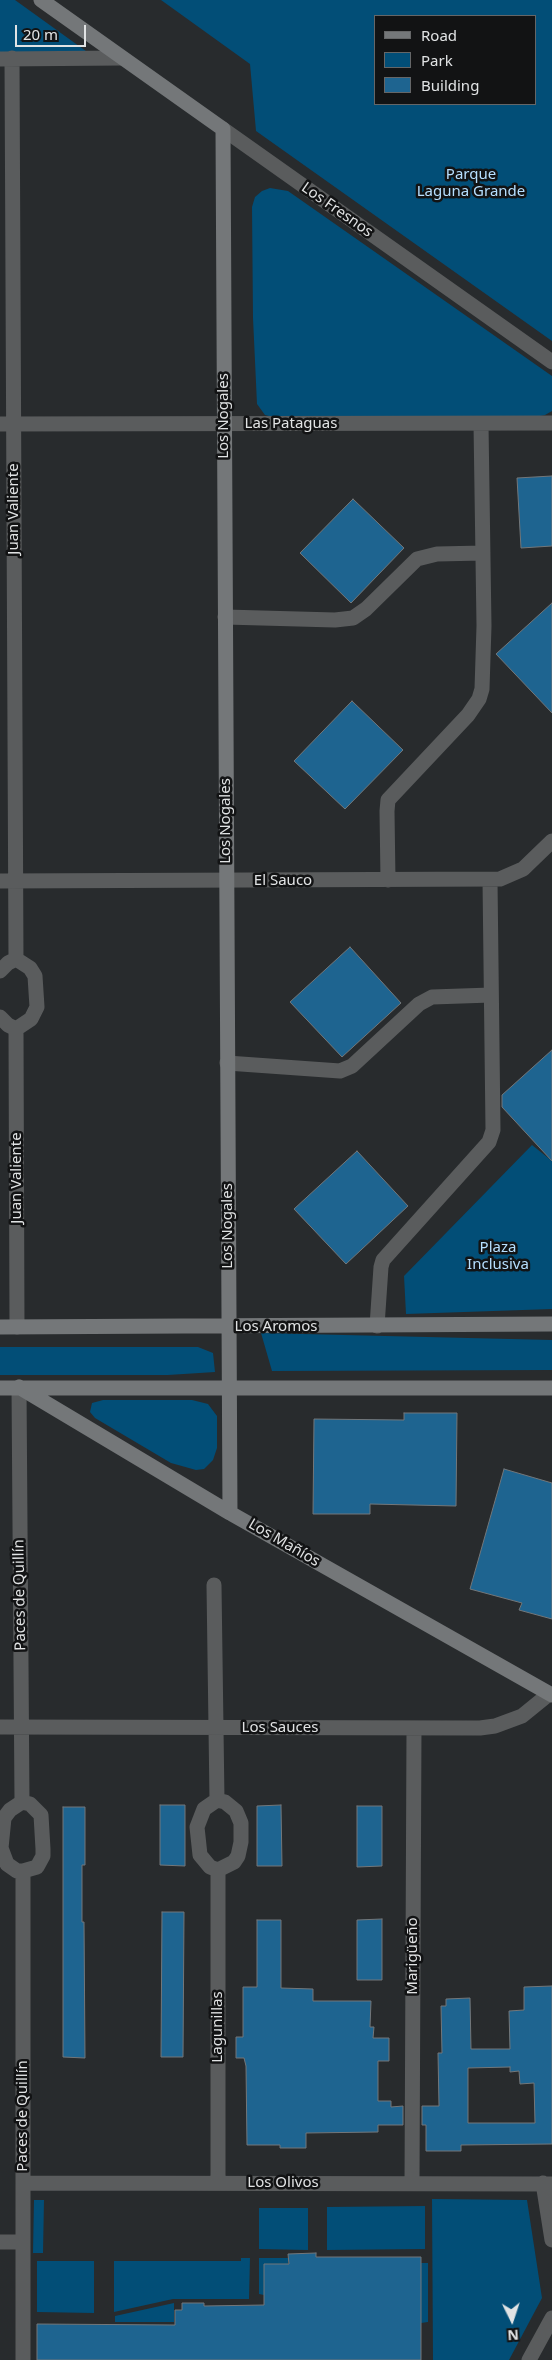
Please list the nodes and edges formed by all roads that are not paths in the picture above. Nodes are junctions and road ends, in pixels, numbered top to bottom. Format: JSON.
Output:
{"nodes":[{"id":1,"x":41,"y":0,"type":"edge"},
{"id":2,"x":122,"y":58,"type":"junction"},
{"id":3,"x":6,"y":59,"type":"edge"},
{"id":4,"x":223,"y":129,"type":"junction"},
{"id":5,"x":552,"y":362,"type":"edge"},
{"id":6,"x":7,"y":424,"type":"edge"},
{"id":7,"x":224,"y":424,"type":"junction"},
{"id":8,"x":481,"y":424,"type":"junction"},
{"id":9,"x":552,"y":424,"type":"edge"},
{"id":10,"x":483,"y":553,"type":"junction"},
{"id":11,"x":225,"y":617,"type":"junction"},
{"id":12,"x":552,"y":841,"type":"edge"},
{"id":13,"x":388,"y":880,"type":"junction"},
{"id":14,"x":490,"y":880,"type":"junction"},
{"id":15,"x":0,"y":881,"type":"edge"},
{"id":16,"x":16,"y":881,"type":"junction"},
{"id":17,"x":226,"y":881,"type":"junction"},
{"id":18,"x":16,"y":959,"type":"junction"},
{"id":19,"x":0,"y":972,"type":"edge"},
{"id":20,"x":491,"y":995,"type":"junction"},
{"id":21,"x":0,"y":1017,"type":"edge"},
{"id":22,"x":16,"y":1029,"type":"junction"},
{"id":23,"x":227,"y":1063,"type":"junction"},
{"id":24,"x":552,"y":1324,"type":"edge"},
{"id":25,"x":377,"y":1326,"type":"junction"},
{"id":26,"x":0,"y":1327,"type":"edge"},
{"id":27,"x":17,"y":1327,"type":"junction"},
{"id":28,"x":228,"y":1327,"type":"junction"},
{"id":29,"x":19,"y":1387,"type":"junction"},
{"id":30,"x":229,"y":1387,"type":"junction"},
{"id":31,"x":0,"y":1388,"type":"edge"},
{"id":32,"x":552,"y":1388,"type":"edge"},
{"id":33,"x":230,"y":1513,"type":"junction"},
{"id":34,"x":214,"y":1585,"type":"dead end"},
{"id":35,"x":551,"y":1694,"type":"edge"},
{"id":36,"x":0,"y":1727,"type":"edge"},
{"id":37,"x":22,"y":1727,"type":"junction"},
{"id":38,"x":217,"y":1728,"type":"junction"},
{"id":39,"x":414,"y":1728,"type":"junction"},
{"id":40,"x":217,"y":1800,"type":"junction"},
{"id":41,"x":22,"y":1802,"type":"junction"},
{"id":42,"x":218,"y":1870,"type":"junction"},
{"id":43,"x":23,"y":1871,"type":"junction"},
{"id":44,"x":23,"y":2183,"type":"junction"},
{"id":45,"x":218,"y":2183,"type":"junction"},
{"id":46,"x":412,"y":2184,"type":"junction"},
{"id":47,"x":547,"y":2184,"type":"edge"},
{"id":48,"x":552,"y":2240,"type":"edge"},
{"id":49,"x":0,"y":2242,"type":"edge"},
{"id":50,"x":23,"y":2242,"type":"junction"},
{"id":51,"x":552,"y":2318,"type":"edge"},
{"id":52,"x":23,"y":2360,"type":"edge"},
{"id":53,"x":529,"y":2360,"type":"edge"}],
"edges":[{"from":1,"to":2,"type":"street","name":"Los Fresnos"},
{"from":2,"to":3,"type":"street"},
{"from":2,"to":4,"type":"street","name":"Los Fresnos"},
{"from":3,"to":6,"type":"street","name":"Juan Valiente"},
{"from":4,"to":5,"type":"street","name":"Los Fresnos"},
{"from":4,"to":7,"type":"street","name":"Los Nogales"},
{"from":6,"to":7,"type":"street","name":"Las Pataguas"},
{"from":6,"to":16,"type":"street","name":"Juan Valiente"},
{"from":7,"to":8,"type":"street","name":"Las Pataguas"},
{"from":7,"to":11,"type":"street","name":"Los Nogales"},
{"from":8,"to":9,"type":"street","name":"Las Pataguas"},
{"from":8,"to":10,"type":"street"},
{"from":10,"to":11,"type":"street"},
{"from":10,"to":13,"type":"street"},
{"from":11,"to":17,"type":"street","name":"Los Nogales"},
{"from":12,"to":14,"type":"street","name":"El Sauco"},
{"from":13,"to":14,"type":"street","name":"El Sauco"},
{"from":13,"to":17,"type":"street","name":"El Sauco"},
{"from":14,"to":20,"type":"street"},
{"from":15,"to":16,"type":"street","name":"El Sauco"},
{"from":16,"to":17,"type":"street","name":"El Sauco"},
{"from":16,"to":18,"type":"street","name":"Juan Valiente"},
{"from":17,"to":23,"type":"street","name":"Los Nogales"},
{"from":18,"to":19,"type":"street"},
{"from":18,"to":22,"type":"street"},
{"from":20,"to":23,"type":"street"},
{"from":20,"to":25,"type":"street"},
{"from":21,"to":22,"type":"street"},
{"from":22,"to":27,"type":"street","name":"Juan Valiente"},
{"from":23,"to":28,"type":"street","name":"Los Nogales"},
{"from":24,"to":25,"type":"street","name":"Los Aromos"},
{"from":25,"to":28,"type":"street","name":"Los Aromos"},
{"from":26,"to":27,"type":"street","name":"Los Aromos"},
{"from":27,"to":28,"type":"street","name":"Los Aromos"},
{"from":28,"to":30,"type":"street","name":"Los Nogales"},
{"from":29,"to":30,"type":"street"},
{"from":29,"to":31,"type":"street"},
{"from":29,"to":33,"type":"street","name":"Los Mañíos"},
{"from":29,"to":37,"type":"street","name":"Paces de Quillín"},
{"from":30,"to":32,"type":"street"},
{"from":30,"to":33,"type":"street","name":"Los Nogales"},
{"from":33,"to":35,"type":"street","name":"Los Mañíos"},
{"from":34,"to":38,"type":"street"},
{"from":35,"to":39,"type":"street","name":"Los Sauces"},
{"from":36,"to":37,"type":"street","name":"Los Sauces"},
{"from":37,"to":38,"type":"street","name":"Los Sauces"},
{"from":37,"to":41,"type":"street","name":"Paces de Quillín"},
{"from":38,"to":39,"type":"street","name":"Los Sauces"},
{"from":38,"to":40,"type":"street"},
{"from":39,"to":46,"type":"street","name":"Marigüeño"},
{"from":40,"to":42,"type":"street"},
{"from":40,"to":42,"type":"street"},
{"from":41,"to":43,"type":"street"},
{"from":41,"to":43,"type":"street"},
{"from":42,"to":45,"type":"street","name":"Lagunillas"},
{"from":43,"to":44,"type":"street","name":"Paces de Quillín"},
{"from":44,"to":45,"type":"street","name":"Los Olivos"},
{"from":44,"to":50,"type":"street","name":"Paces de Quillín"},
{"from":45,"to":46,"type":"street","name":"Los Olivos"},
{"from":46,"to":47,"type":"street","name":"Los Olivos"},
{"from":47,"to":48,"type":"street","name":"Los Olivos"},
{"from":49,"to":50,"type":"street"},
{"from":50,"to":52,"type":"street","name":"Paces de Quillín"},
{"from":51,"to":53,"type":"street"}]}
